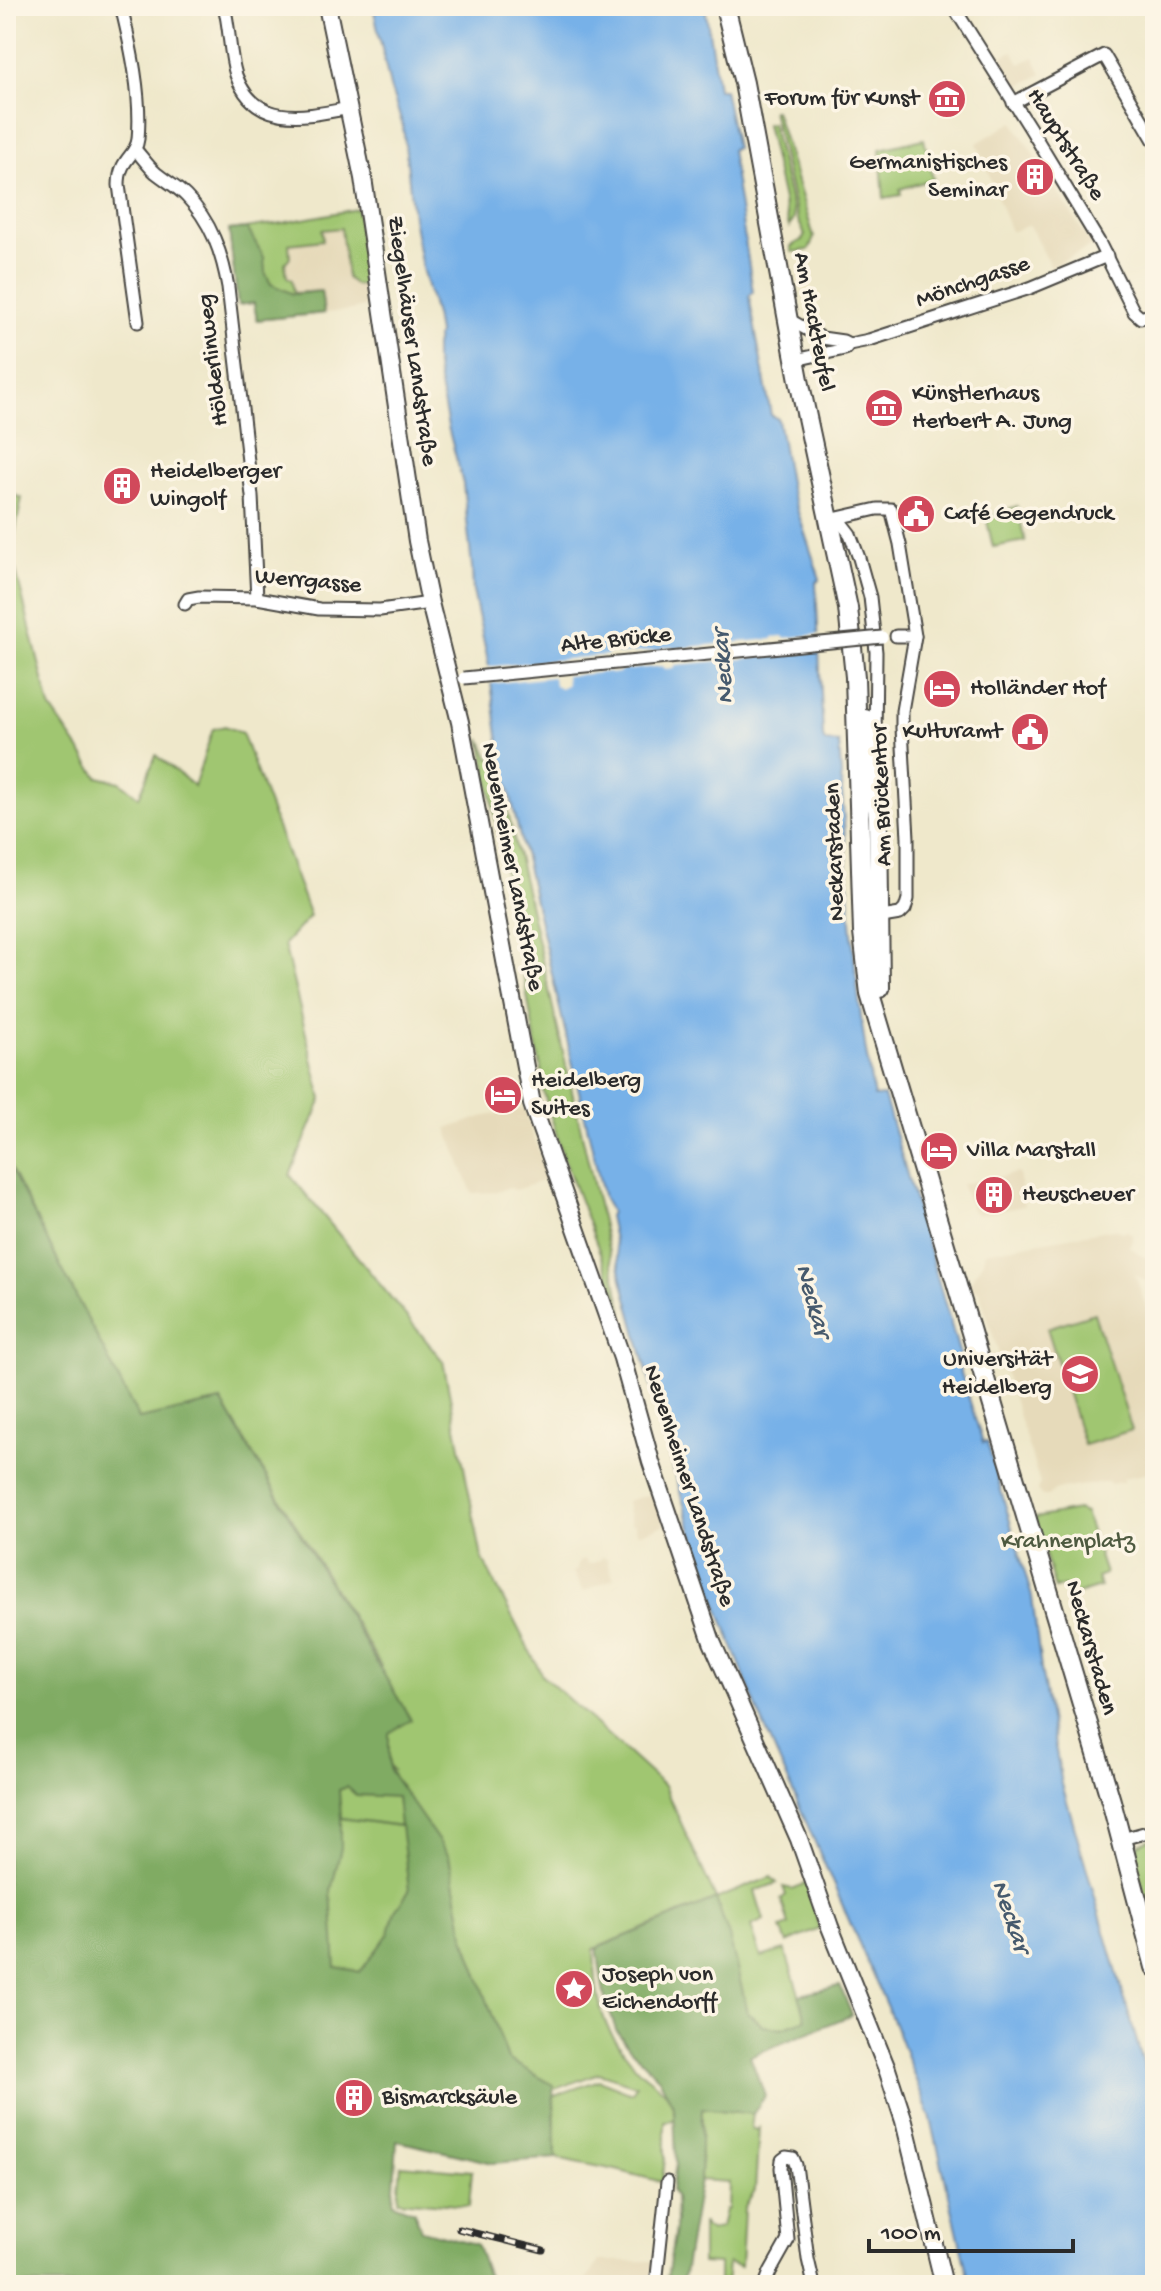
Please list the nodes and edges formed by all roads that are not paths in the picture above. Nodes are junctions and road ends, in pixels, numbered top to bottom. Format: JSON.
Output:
{"nodes":[{"id":1,"x":121,"y":6,"type":"edge"},
{"id":2,"x":224,"y":6,"type":"edge"},
{"id":3,"x":327,"y":6,"type":"edge"},
{"id":4,"x":725,"y":6,"type":"edge"},
{"id":5,"x":953,"y":6,"type":"edge"},
{"id":6,"x":1013,"y":103,"type":"junction"},
{"id":7,"x":350,"y":108,"type":"junction"},
{"id":8,"x":1155,"y":142,"type":"edge"},
{"id":9,"x":135,"y":149,"type":"junction"},
{"id":10,"x":1107,"y":256,"type":"junction"},
{"id":11,"x":1155,"y":313,"type":"edge"},
{"id":12,"x":787,"y":318,"type":"junction"},
{"id":13,"x":138,"y":322,"type":"dead end"},
{"id":14,"x":849,"y":344,"type":"junction"},
{"id":15,"x":795,"y":360,"type":"junction"},
{"id":16,"x":829,"y":520,"type":"junction"},
{"id":17,"x":257,"y":598,"type":"junction"},
{"id":18,"x":430,"y":603,"type":"junction"},
{"id":19,"x":185,"y":604,"type":"dead end"},
{"id":20,"x":896,"y":636,"type":"dead end"},
{"id":21,"x":915,"y":636,"type":"junction"},
{"id":22,"x":882,"y":637,"type":"dead end"},
{"id":23,"x":852,"y":648,"type":"joint"},
{"id":24,"x":855,"y":677,"type":"junction"},
{"id":25,"x":458,"y":680,"type":"junction"},
{"id":26,"x":870,"y":750,"type":"junction"},
{"id":27,"x":871,"y":918,"type":"junction"},
{"id":28,"x":1155,"y":1830,"type":"edge"},
{"id":29,"x":1122,"y":1839,"type":"junction"},
{"id":30,"x":1155,"y":1967,"type":"edge"},
{"id":31,"x":667,"y":2182,"type":"dead end"},
{"id":32,"x":656,"y":2285,"type":"edge"},
{"id":33,"x":765,"y":2285,"type":"edge"},
{"id":34,"x":814,"y":2285,"type":"edge"},
{"id":35,"x":944,"y":2285,"type":"edge"}],
"edges":[{"from":1,"to":9,"type":"street"},
{"from":2,"to":7,"type":"street"},
{"from":3,"to":7,"type":"main road","name":"Ziegelhäuser Landstraße"},
{"from":4,"to":12,"type":"main road","name":"Am Hackteufel"},
{"from":5,"to":6,"type":"street","name":"Hauptstraße"},
{"from":6,"to":8,"type":"street"},
{"from":6,"to":10,"type":"street","name":"Hauptstraße"},
{"from":7,"to":18,"type":"main road","name":"Ziegelhäuser Landstraße"},
{"from":9,"to":13,"type":"street"},
{"from":9,"to":17,"type":"street","name":"Hölderlinweg"},
{"from":10,"to":11,"type":"street","name":"Hauptstraße"},
{"from":10,"to":14,"type":"street","name":"Mönchgasse"},
{"from":12,"to":14,"type":"street"},
{"from":12,"to":15,"type":"main road","name":"Am Hackteufel"},
{"from":14,"to":15,"type":"street","name":"Mönchgasse"},
{"from":15,"to":16,"type":"main road","name":"Am Hackteufel"},
{"from":16,"to":21,"type":"street","name":"Am Brückentor"},
{"from":16,"to":23,"type":"main road","name":"Am Hackteufel"},
{"from":16,"to":26,"type":"street"},
{"from":17,"to":18,"type":"street","name":"Werrgasse"},
{"from":17,"to":19,"type":"street","name":"Werrgasse"},
{"from":18,"to":25,"type":"main road","name":"Ziegelhäuser Landstraße"},
{"from":20,"to":21,"type":"street"},
{"from":21,"to":27,"type":"street","name":"Am Brückentor"},
{"from":22,"to":25,"type":"street","name":"Alte Brücke","bridge":true},
{"from":23,"to":24,"type":"main road","name":"Neckarstaden"},
{"from":24,"to":26,"type":"main road","name":"Neckarstaden"},
{"from":24,"to":27,"type":"main road","name":"Neckarstaden"},
{"from":25,"to":35,"type":"main road","name":"Neuenheimer Landstraße"},
{"from":26,"to":27,"type":"main road","name":"Neckarstaden"},
{"from":27,"to":29,"type":"main road","name":"Neckarstaden"},
{"from":28,"to":29,"type":"street"},
{"from":29,"to":30,"type":"main road","name":"Neckarstaden"},
{"from":31,"to":32,"type":"street"},
{"from":33,"to":34,"type":"street"}]}
